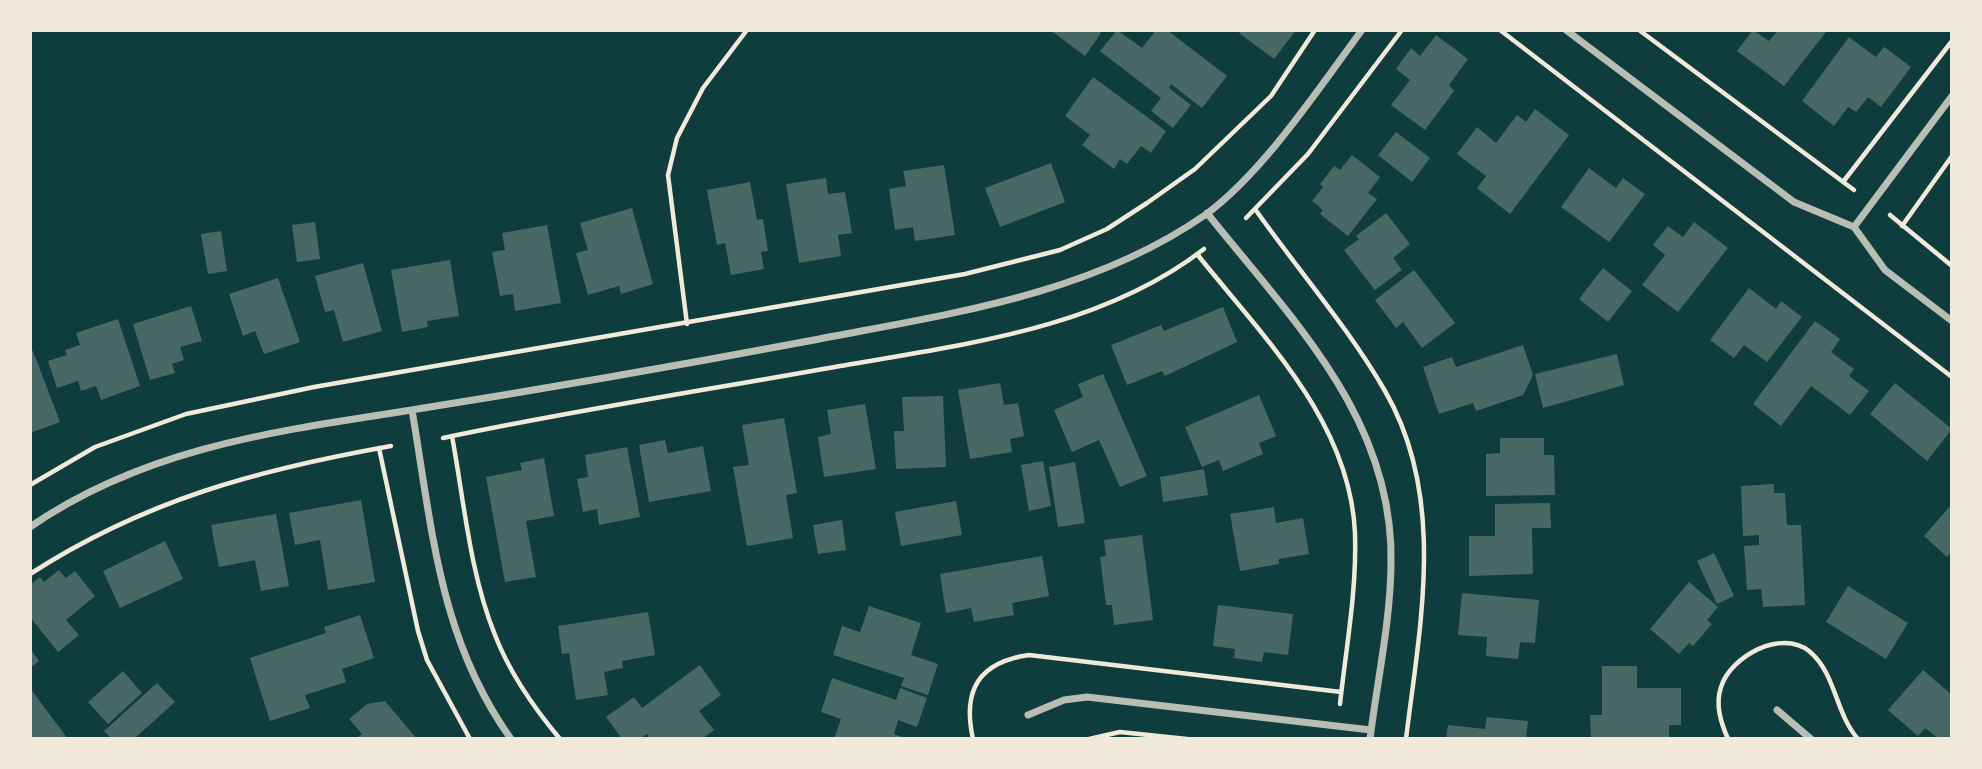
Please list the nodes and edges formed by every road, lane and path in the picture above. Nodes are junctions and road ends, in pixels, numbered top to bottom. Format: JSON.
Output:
{"nodes":[{"id":1,"x":747,"y":30,"type":"edge"},
{"id":2,"x":1315,"y":30,"type":"edge"},
{"id":3,"x":1362,"y":30,"type":"edge"},
{"id":4,"x":1402,"y":30,"type":"edge"},
{"id":5,"x":1500,"y":30,"type":"edge"},
{"id":6,"x":1566,"y":30,"type":"edge"},
{"id":7,"x":1639,"y":30,"type":"edge"},
{"id":8,"x":1952,"y":41,"type":"edge"},
{"id":9,"x":1952,"y":96,"type":"edge"},
{"id":10,"x":1952,"y":156,"type":"edge"},
{"id":11,"x":1843,"y":182,"type":"junction"},
{"id":12,"x":1854,"y":190,"type":"dead end"},
{"id":13,"x":1207,"y":213,"type":"junction"},
{"id":14,"x":1889,"y":215,"type":"dead end"},
{"id":15,"x":1246,"y":218,"type":"dead end"},
{"id":16,"x":1902,"y":226,"type":"junction"},
{"id":17,"x":1854,"y":227,"type":"junction"},
{"id":18,"x":1204,"y":249,"type":"dead end"},
{"id":19,"x":1197,"y":254,"type":"junction"},
{"id":20,"x":1952,"y":266,"type":"edge"},
{"id":21,"x":1952,"y":321,"type":"edge"},
{"id":22,"x":688,"y":324,"type":"junction"},
{"id":23,"x":1952,"y":377,"type":"edge"},
{"id":24,"x":412,"y":410,"type":"junction"},
{"id":25,"x":452,"y":436,"type":"junction"},
{"id":26,"x":443,"y":438,"type":"dead end"},
{"id":27,"x":391,"y":446,"type":"dead end"},
{"id":28,"x":379,"y":448,"type":"junction"},
{"id":29,"x":30,"y":485,"type":"edge"},
{"id":30,"x":30,"y":527,"type":"edge"},
{"id":31,"x":30,"y":574,"type":"edge"},
{"id":32,"x":1341,"y":692,"type":"junction"},
{"id":33,"x":1340,"y":704,"type":"dead end"},
{"id":34,"x":1777,"y":710,"type":"dead end"},
{"id":35,"x":1028,"y":715,"type":"dead end"},
{"id":36,"x":1371,"y":730,"type":"junction"},
{"id":37,"x":470,"y":739,"type":"edge"},
{"id":38,"x":511,"y":739,"type":"edge"},
{"id":39,"x":560,"y":739,"type":"edge"},
{"id":40,"x":973,"y":739,"type":"edge"},
{"id":41,"x":1088,"y":739,"type":"edge"},
{"id":42,"x":1187,"y":739,"type":"edge"},
{"id":43,"x":1370,"y":739,"type":"edge"},
{"id":44,"x":1728,"y":739,"type":"edge"},
{"id":45,"x":1811,"y":739,"type":"edge"},
{"id":46,"x":1858,"y":739,"type":"edge"}],
"edges":[{"from":1,"to":22,"type":"path"},
{"from":2,"to":22,"type":"path"},
{"from":3,"to":13,"type":"street"},
{"from":4,"to":15,"type":"path"},
{"from":5,"to":23,"type":"path"},
{"from":6,"to":17,"type":"street"},
{"from":7,"to":11,"type":"path"},
{"from":8,"to":11,"type":"path"},
{"from":9,"to":17,"type":"street"},
{"from":10,"to":16,"type":"path"},
{"from":11,"to":12,"type":"path"},
{"from":13,"to":24,"type":"street"},
{"from":13,"to":36,"type":"street"},
{"from":14,"to":16,"type":"path"},
{"from":16,"to":20,"type":"path"},
{"from":17,"to":21,"type":"street"},
{"from":18,"to":19,"type":"path"},
{"from":19,"to":25,"type":"path"},
{"from":19,"to":32,"type":"path"},
{"from":22,"to":29,"type":"path"},
{"from":24,"to":30,"type":"street"},
{"from":24,"to":38,"type":"street"},
{"from":25,"to":26,"type":"path"},
{"from":25,"to":39,"type":"path"},
{"from":27,"to":28,"type":"path"},
{"from":28,"to":31,"type":"path"},
{"from":28,"to":37,"type":"path"},
{"from":32,"to":33,"type":"path"},
{"from":32,"to":40,"type":"path"},
{"from":34,"to":45,"type":"street"},
{"from":35,"to":36,"type":"street"},
{"from":36,"to":43,"type":"street"},
{"from":41,"to":42,"type":"path"},
{"from":44,"to":46,"type":"path"}]}
